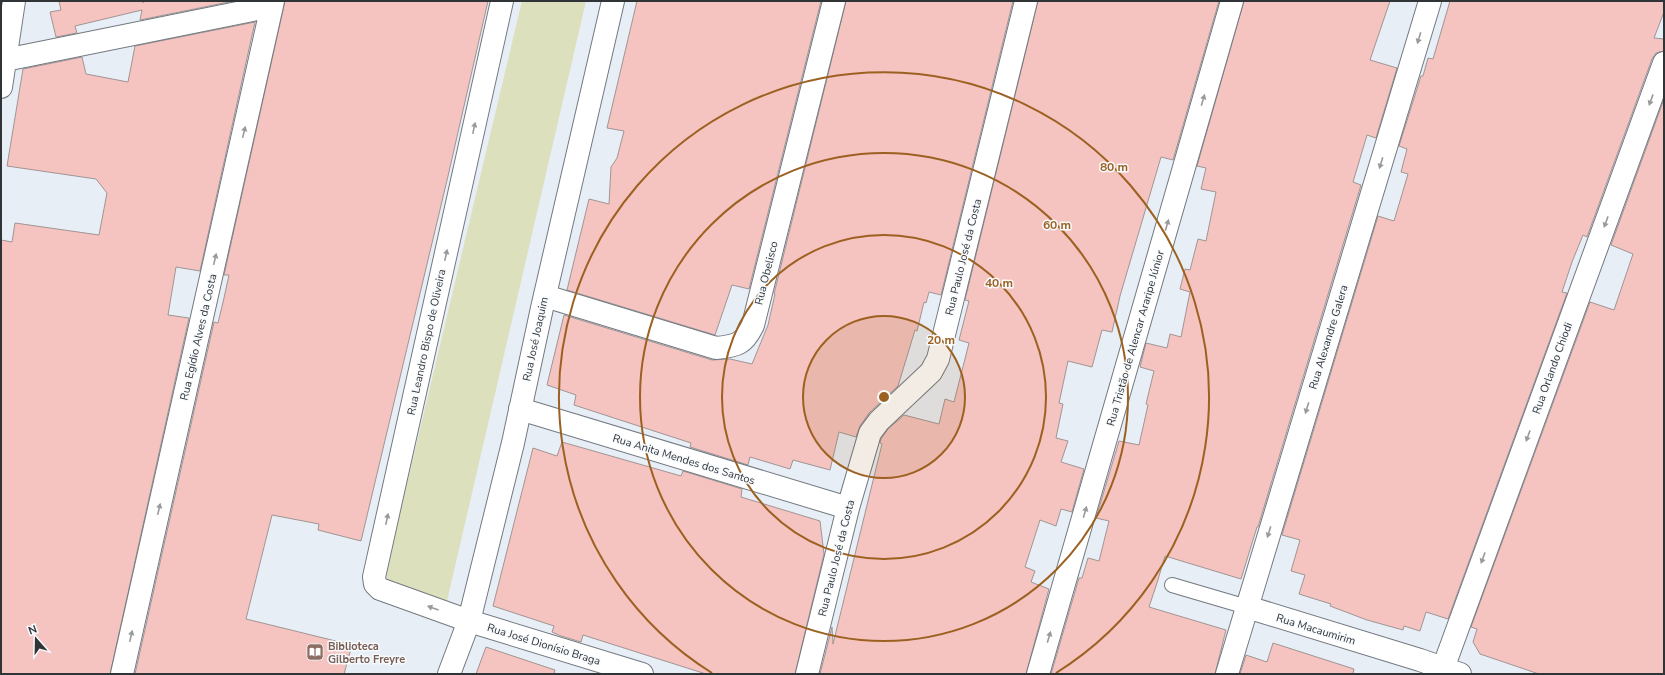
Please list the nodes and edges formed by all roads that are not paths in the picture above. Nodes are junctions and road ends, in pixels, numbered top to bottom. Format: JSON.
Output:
{"nodes":[{"id":1,"x":14,"y":1,"type":"edge"},
{"id":2,"x":502,"y":1,"type":"edge"},
{"id":3,"x":613,"y":1,"type":"edge"},
{"id":4,"x":834,"y":1,"type":"edge"},
{"id":5,"x":1026,"y":1,"type":"edge"},
{"id":6,"x":1232,"y":1,"type":"edge"},
{"id":7,"x":1430,"y":1,"type":"edge"},
{"id":8,"x":273,"y":3,"type":"edge"},
{"id":9,"x":5,"y":60,"type":"junction"},
{"id":10,"x":1664,"y":63,"type":"edge"},
{"id":11,"x":1,"y":87,"type":"edge"},
{"id":12,"x":545,"y":296,"type":"junction"},
{"id":13,"x":520,"y":409,"type":"junction"},
{"id":14,"x":848,"y":508,"type":"junction"},
{"id":15,"x":1172,"y":585,"type":"dead end"},
{"id":16,"x":1247,"y":607,"type":"junction"},
{"id":17,"x":469,"y":622,"type":"junction"},
{"id":18,"x":1448,"y":672,"type":"edge"},
{"id":19,"x":122,"y":674,"type":"edge"},
{"id":20,"x":449,"y":674,"type":"edge"},
{"id":21,"x":642,"y":674,"type":"edge"},
{"id":22,"x":807,"y":674,"type":"edge"},
{"id":23,"x":1038,"y":674,"type":"edge"},
{"id":24,"x":1227,"y":674,"type":"edge"}],
"edges":[{"from":1,"to":9,"type":"street"},
{"from":17,"to":2,"type":"street","name":"Rua Leandro Bispo de Oliveira","one_way":true},
{"from":3,"to":12,"type":"street","name":"Rua José Joaquim"},
{"from":4,"to":12,"type":"street","name":"Rua Obelisco"},
{"from":5,"to":14,"type":"street","name":"Rua Paulo José da Costa"},
{"from":23,"to":6,"type":"street","name":"Rua Tristão de Alencar Araripe Júnior","one_way":true},
{"from":7,"to":16,"type":"street","name":"Rua Alexandre Galera","one_way":true},
{"from":8,"to":9,"type":"street"},
{"from":19,"to":8,"type":"street","name":"Rua Egídio Alves da Costa","one_way":true},
{"from":9,"to":11,"type":"street"},
{"from":10,"to":18,"type":"street","name":"Rua Orlando Chiodi","one_way":true},
{"from":12,"to":13,"type":"street","name":"Rua José Joaquim"},
{"from":13,"to":14,"type":"street","name":"Rua Anita Mendes dos Santos"},
{"from":13,"to":17,"type":"street","name":"Rua José Joaquim"},
{"from":14,"to":22,"type":"street","name":"Rua Paulo José da Costa"},
{"from":15,"to":16,"type":"lane","name":"Rua Macaumirim"},
{"from":16,"to":18,"type":"street","name":"Rua Macaumirim"},
{"from":16,"to":24,"type":"street","name":"Rua Alexandre Galera"},
{"from":17,"to":20,"type":"street","name":"Rua José Joaquim"},
{"from":17,"to":21,"type":"street","name":"Rua José Dionísio Braga"}]}
